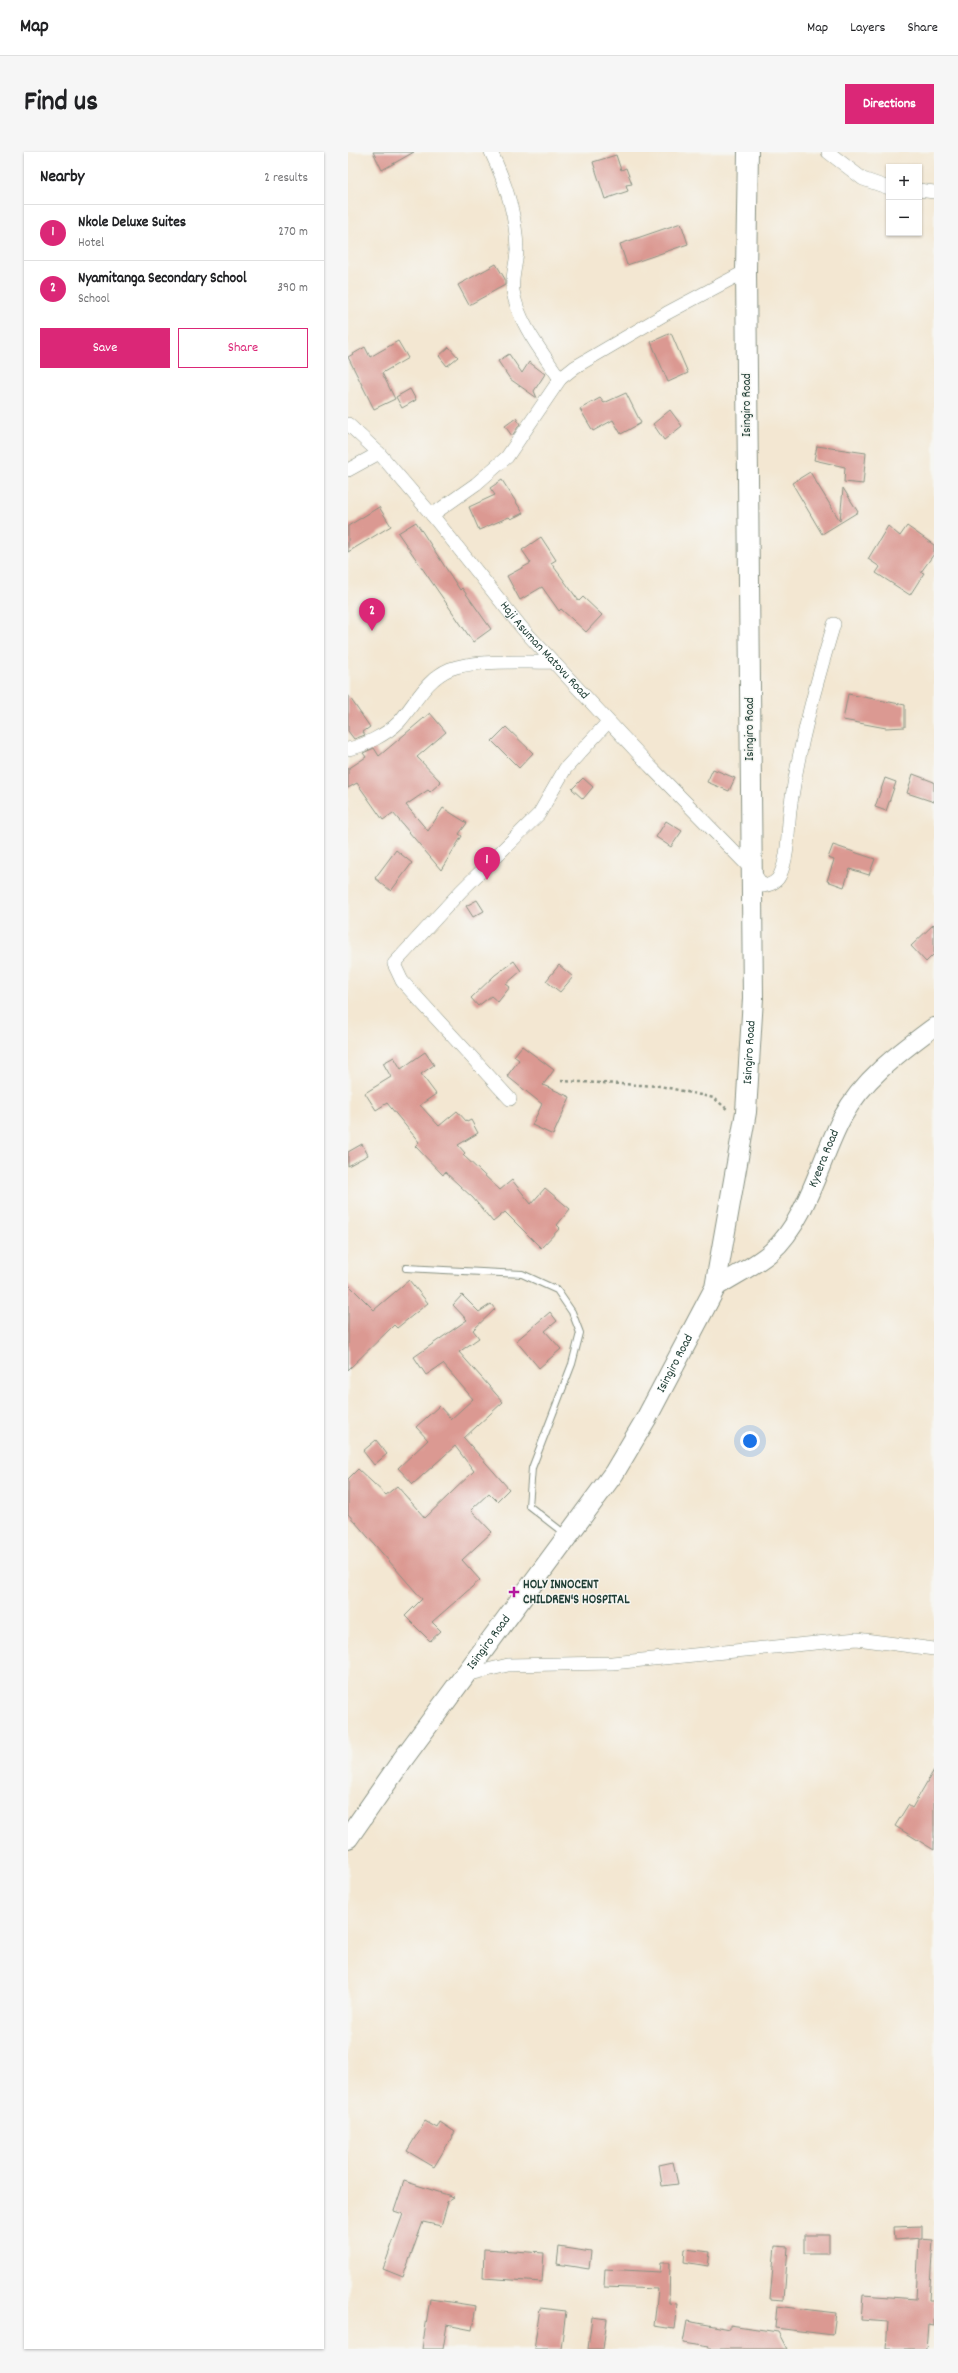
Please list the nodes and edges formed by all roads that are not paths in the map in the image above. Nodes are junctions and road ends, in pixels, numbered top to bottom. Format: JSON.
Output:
{"nodes":[{"id":1,"x":491,"y":152,"type":"edge"},
{"id":2,"x":748,"y":152,"type":"edge"},
{"id":3,"x":828,"y":152,"type":"edge"},
{"id":4,"x":886,"y":187,"type":"edge"},
{"id":5,"x":922,"y":190,"type":"edge"},
{"id":6,"x":934,"y":192,"type":"edge"},
{"id":7,"x":746,"y":271,"type":"junction"},
{"id":8,"x":560,"y":379,"type":"junction"},
{"id":9,"x":348,"y":424,"type":"edge"},
{"id":10,"x":379,"y":453,"type":"junction"},
{"id":11,"x":348,"y":470,"type":"edge"},
{"id":12,"x":432,"y":515,"type":"junction"},
{"id":13,"x":834,"y":624,"type":"dead end"},
{"id":14,"x":554,"y":662,"type":"junction"},
{"id":15,"x":608,"y":722,"type":"junction"},
{"id":16,"x":348,"y":749,"type":"edge"},
{"id":17,"x":751,"y":868,"type":"junction"},
{"id":18,"x":934,"y":1027,"type":"edge"},
{"id":19,"x":510,"y":1099,"type":"dead end"},
{"id":20,"x":406,"y":1268,"type":"dead end"},
{"id":21,"x":715,"y":1288,"type":"junction"},
{"id":22,"x":568,"y":1536,"type":"junction"},
{"id":23,"x":934,"y":1649,"type":"edge"},
{"id":24,"x":466,"y":1675,"type":"junction"},
{"id":25,"x":348,"y":1838,"type":"edge"}],
"edges":[{"from":1,"to":8,"type":"street"},
{"from":2,"to":7,"type":"main road","name":"Isingiro Road"},
{"from":3,"to":4,"type":"street"},
{"from":5,"to":6,"type":"street"},
{"from":7,"to":8,"type":"street"},
{"from":7,"to":17,"type":"main road","name":"Isingiro Road"},
{"from":8,"to":12,"type":"street"},
{"from":9,"to":10,"type":"street","name":"Haji Asuman Matovu Road"},
{"from":10,"to":11,"type":"street"},
{"from":10,"to":12,"type":"street","name":"Haji Asuman Matovu Road"},
{"from":12,"to":14,"type":"street","name":"Haji Asuman Matovu Road"},
{"from":13,"to":17,"type":"street","name":"Haji Asuman Matovu Road"},
{"from":14,"to":15,"type":"street","name":"Haji Asuman Matovu Road"},
{"from":14,"to":16,"type":"street"},
{"from":15,"to":17,"type":"street","name":"Haji Asuman Matovu Road"},
{"from":15,"to":19,"type":"street"},
{"from":17,"to":21,"type":"main road","name":"Isingiro Road"},
{"from":18,"to":21,"type":"main road","name":"Kyeera Road"},
{"from":20,"to":22,"type":"lane"},
{"from":21,"to":22,"type":"main road","name":"Isingiro Road"},
{"from":22,"to":24,"type":"main road","name":"Isingiro Road"},
{"from":23,"to":24,"type":"street"},
{"from":24,"to":25,"type":"main road","name":"Isingiro Road"}]}
